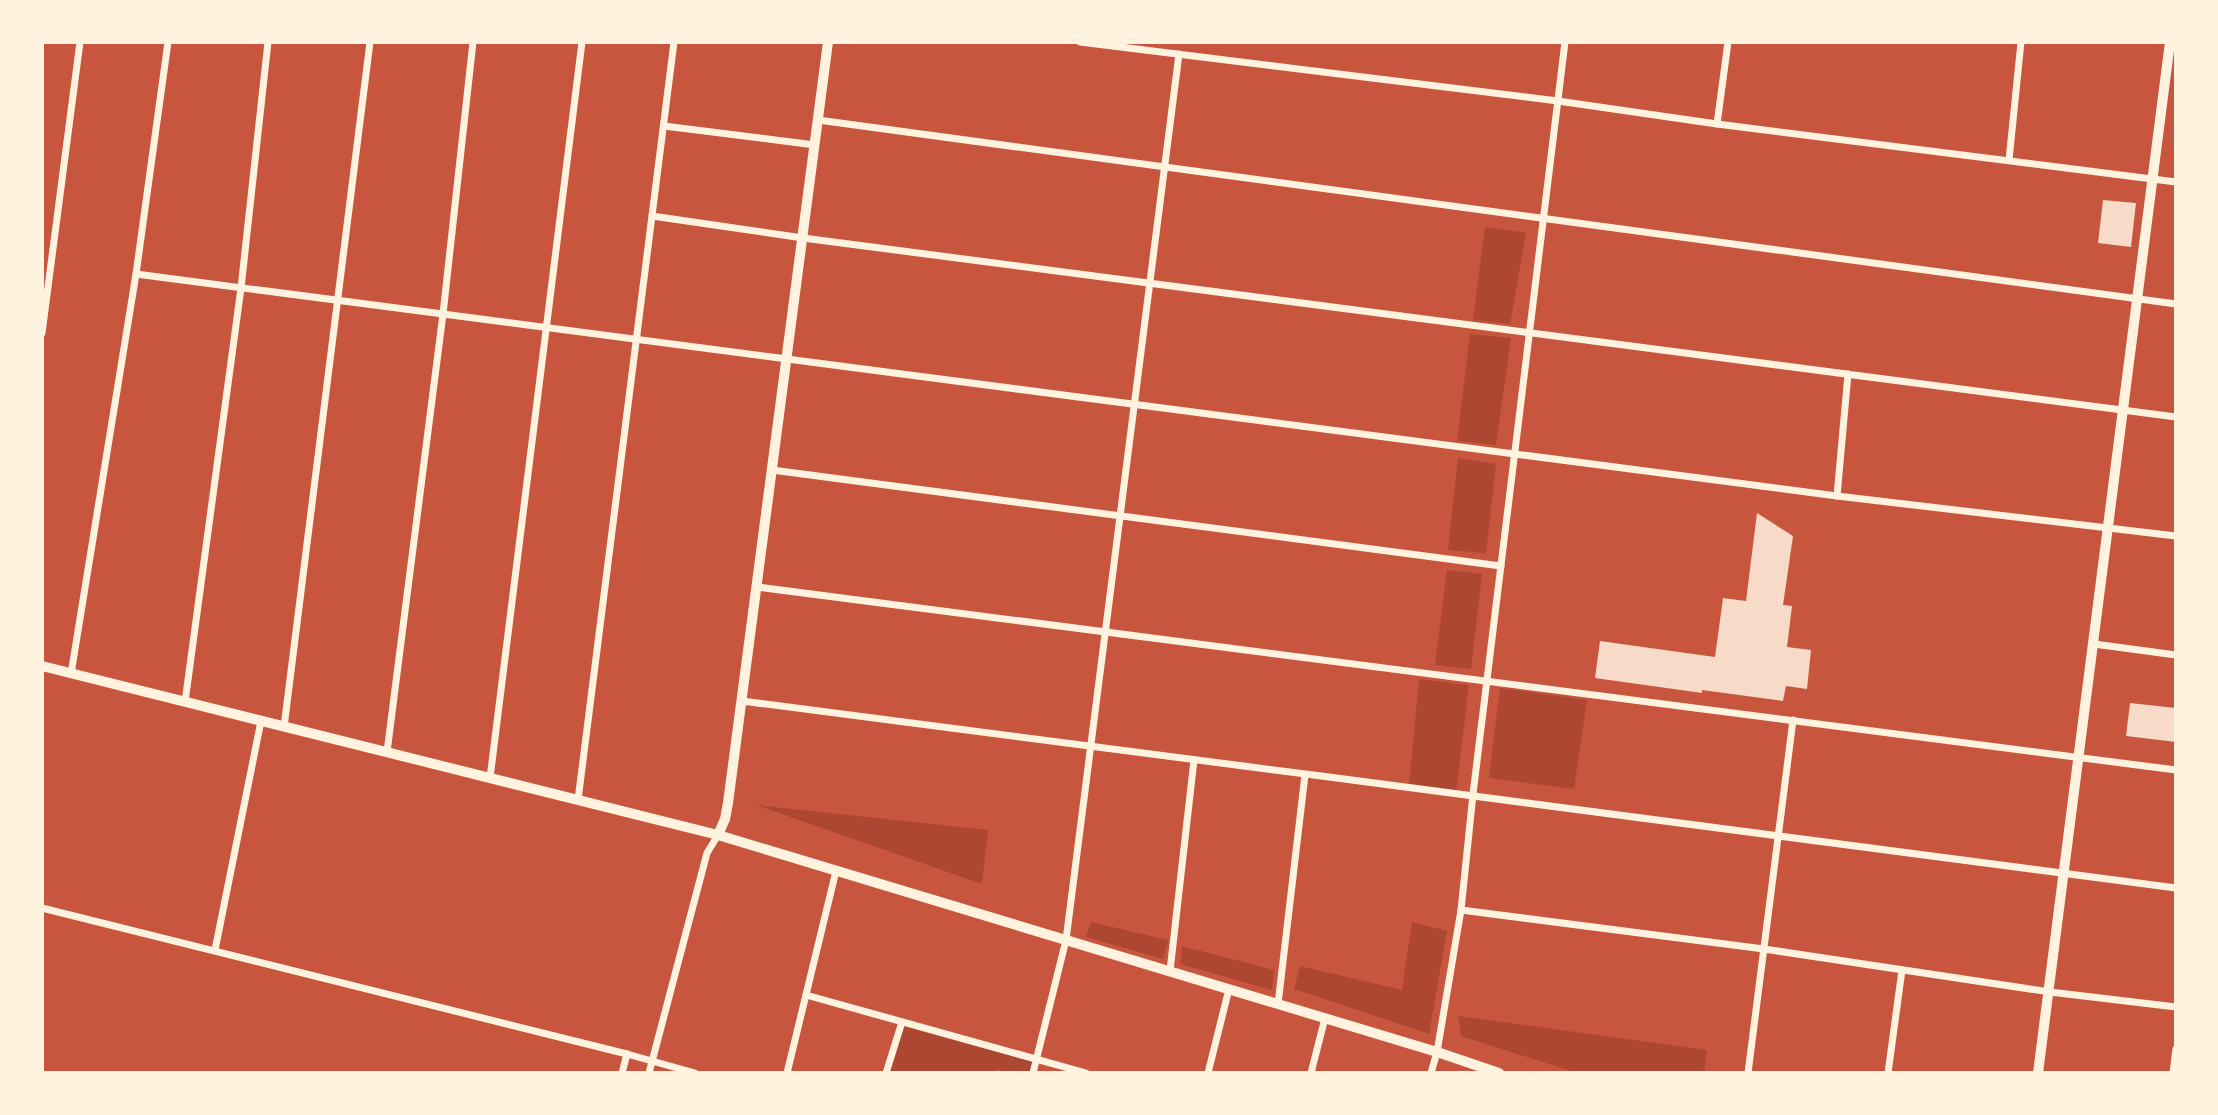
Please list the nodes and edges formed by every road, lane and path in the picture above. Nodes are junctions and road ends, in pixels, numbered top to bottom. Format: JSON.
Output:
{"nodes":[{"id":1,"x":80,"y":42,"type":"edge"},
{"id":2,"x":168,"y":42,"type":"edge"},
{"id":3,"x":268,"y":42,"type":"edge"},
{"id":4,"x":370,"y":42,"type":"edge"},
{"id":5,"x":473,"y":42,"type":"edge"},
{"id":6,"x":582,"y":42,"type":"edge"},
{"id":7,"x":674,"y":42,"type":"edge"},
{"id":8,"x":828,"y":42,"type":"edge"},
{"id":9,"x":1080,"y":42,"type":"edge"},
{"id":10,"x":1565,"y":42,"type":"edge"},
{"id":11,"x":1728,"y":42,"type":"edge"},
{"id":12,"x":2021,"y":42,"type":"edge"},
{"id":13,"x":2170,"y":42,"type":"edge"},
{"id":14,"x":1179,"y":54,"type":"junction"},
{"id":15,"x":1558,"y":101,"type":"junction"},
{"id":16,"x":818,"y":120,"type":"junction"},
{"id":17,"x":1717,"y":124,"type":"junction"},
{"id":18,"x":664,"y":126,"type":"junction"},
{"id":19,"x":815,"y":145,"type":"junction"},
{"id":20,"x":2008,"y":160,"type":"junction"},
{"id":21,"x":1164,"y":167,"type":"junction"},
{"id":22,"x":2153,"y":179,"type":"junction"},
{"id":23,"x":2176,"y":182,"type":"edge"},
{"id":24,"x":652,"y":216,"type":"junction"},
{"id":25,"x":1544,"y":218,"type":"junction"},
{"id":26,"x":803,"y":238,"type":"junction"},
{"id":27,"x":136,"y":274,"type":"junction"},
{"id":28,"x":1150,"y":283,"type":"junction"},
{"id":29,"x":241,"y":288,"type":"junction"},
{"id":30,"x":2137,"y":299,"type":"junction"},
{"id":31,"x":338,"y":300,"type":"junction"},
{"id":32,"x":2176,"y":304,"type":"edge"},
{"id":33,"x":443,"y":314,"type":"junction"},
{"id":34,"x":546,"y":328,"type":"junction"},
{"id":35,"x":1530,"y":332,"type":"junction"},
{"id":36,"x":42,"y":333,"type":"edge"},
{"id":37,"x":637,"y":339,"type":"junction"},
{"id":38,"x":787,"y":359,"type":"junction"},
{"id":39,"x":1849,"y":374,"type":"junction"},
{"id":40,"x":1134,"y":404,"type":"junction"},
{"id":41,"x":2124,"y":409,"type":"junction"},
{"id":42,"x":2176,"y":417,"type":"edge"},
{"id":43,"x":1515,"y":454,"type":"junction"},
{"id":44,"x":772,"y":470,"type":"junction"},
{"id":45,"x":1837,"y":496,"type":"junction"},
{"id":46,"x":1120,"y":516,"type":"junction"},
{"id":47,"x":2109,"y":526,"type":"junction"},
{"id":48,"x":2176,"y":536,"type":"edge"},
{"id":49,"x":1501,"y":566,"type":"junction"},
{"id":50,"x":757,"y":587,"type":"junction"},
{"id":51,"x":1105,"y":632,"type":"junction"},
{"id":52,"x":2094,"y":643,"type":"junction"},
{"id":53,"x":2176,"y":655,"type":"edge"},
{"id":54,"x":42,"y":666,"type":"edge"},
{"id":55,"x":71,"y":674,"type":"junction"},
{"id":56,"x":1487,"y":680,"type":"junction"},
{"id":57,"x":742,"y":701,"type":"junction"},
{"id":58,"x":185,"y":702,"type":"junction"},
{"id":59,"x":1793,"y":720,"type":"junction"},
{"id":60,"x":261,"y":721,"type":"junction"},
{"id":61,"x":284,"y":727,"type":"junction"},
{"id":62,"x":1091,"y":747,"type":"junction"},
{"id":63,"x":387,"y":752,"type":"junction"},
{"id":64,"x":2080,"y":756,"type":"junction"},
{"id":65,"x":1194,"y":760,"type":"junction"},
{"id":66,"x":2176,"y":769,"type":"edge"},
{"id":67,"x":1305,"y":775,"type":"junction"},
{"id":68,"x":489,"y":778,"type":"junction"},
{"id":69,"x":1473,"y":794,"type":"junction"},
{"id":70,"x":578,"y":800,"type":"junction"},
{"id":71,"x":718,"y":835,"type":"junction"},
{"id":72,"x":1778,"y":836,"type":"junction"},
{"id":73,"x":836,"y":871,"type":"junction"},
{"id":74,"x":2065,"y":873,"type":"junction"},
{"id":75,"x":2176,"y":888,"type":"edge"},
{"id":76,"x":42,"y":908,"type":"edge"},
{"id":77,"x":1461,"y":910,"type":"junction"},
{"id":78,"x":1066,"y":940,"type":"junction"},
{"id":79,"x":1764,"y":949,"type":"junction"},
{"id":80,"x":215,"y":950,"type":"junction"},
{"id":81,"x":1902,"y":970,"type":"junction"},
{"id":82,"x":1170,"y":971,"type":"junction"},
{"id":83,"x":1229,"y":989,"type":"junction"},
{"id":84,"x":2050,"y":992,"type":"junction"},
{"id":85,"x":806,"y":995,"type":"junction"},
{"id":86,"x":1278,"y":1004,"type":"junction"},
{"id":87,"x":2176,"y":1007,"type":"edge"},
{"id":88,"x":1325,"y":1018,"type":"junction"},
{"id":89,"x":902,"y":1022,"type":"junction"},
{"id":90,"x":2176,"y":1048,"type":"edge"},
{"id":91,"x":1437,"y":1052,"type":"junction"},
{"id":92,"x":627,"y":1054,"type":"junction"},
{"id":93,"x":1036,"y":1059,"type":"junction"},
{"id":94,"x":652,"y":1061,"type":"junction"},
{"id":95,"x":622,"y":1073,"type":"edge"},
{"id":96,"x":649,"y":1073,"type":"edge"},
{"id":97,"x":695,"y":1073,"type":"edge"},
{"id":98,"x":787,"y":1073,"type":"edge"},
{"id":99,"x":886,"y":1073,"type":"edge"},
{"id":100,"x":1033,"y":1073,"type":"edge"},
{"id":101,"x":1086,"y":1073,"type":"edge"},
{"id":102,"x":1208,"y":1073,"type":"edge"},
{"id":103,"x":1311,"y":1073,"type":"edge"},
{"id":104,"x":1430,"y":1073,"type":"edge"},
{"id":105,"x":1499,"y":1073,"type":"edge"},
{"id":106,"x":1748,"y":1073,"type":"edge"},
{"id":107,"x":1888,"y":1073,"type":"edge"},
{"id":108,"x":2038,"y":1073,"type":"edge"},
{"id":109,"x":2173,"y":1073,"type":"edge"}],
"edges":[{"from":1,"to":36,"type":"street"},
{"from":2,"to":27,"type":"street"},
{"from":3,"to":29,"type":"street"},
{"from":4,"to":31,"type":"street"},
{"from":5,"to":33,"type":"street"},
{"from":6,"to":34,"type":"street"},
{"from":7,"to":18,"type":"street"},
{"from":8,"to":16,"type":"street"},
{"from":9,"to":14,"type":"street"},
{"from":10,"to":15,"type":"street"},
{"from":11,"to":17,"type":"street"},
{"from":12,"to":20,"type":"street"},
{"from":13,"to":22,"type":"street"},
{"from":14,"to":15,"type":"street"},
{"from":14,"to":21,"type":"street"},
{"from":15,"to":17,"type":"street"},
{"from":15,"to":25,"type":"street"},
{"from":16,"to":19,"type":"street"},
{"from":16,"to":21,"type":"street"},
{"from":17,"to":20,"type":"street"},
{"from":18,"to":19,"type":"street"},
{"from":18,"to":24,"type":"street"},
{"from":19,"to":26,"type":"street"},
{"from":20,"to":22,"type":"street"},
{"from":21,"to":25,"type":"street"},
{"from":21,"to":28,"type":"street"},
{"from":22,"to":23,"type":"street"},
{"from":22,"to":30,"type":"street"},
{"from":24,"to":26,"type":"street"},
{"from":24,"to":37,"type":"street"},
{"from":25,"to":30,"type":"street"},
{"from":25,"to":35,"type":"street"},
{"from":26,"to":28,"type":"street"},
{"from":26,"to":38,"type":"street"},
{"from":27,"to":29,"type":"street"},
{"from":27,"to":55,"type":"street"},
{"from":28,"to":35,"type":"street"},
{"from":28,"to":40,"type":"street"},
{"from":29,"to":31,"type":"street"},
{"from":29,"to":58,"type":"street"},
{"from":30,"to":32,"type":"street"},
{"from":30,"to":41,"type":"street"},
{"from":31,"to":33,"type":"street"},
{"from":31,"to":61,"type":"street"},
{"from":33,"to":34,"type":"street"},
{"from":33,"to":63,"type":"street"},
{"from":34,"to":37,"type":"street"},
{"from":34,"to":68,"type":"street"},
{"from":35,"to":39,"type":"street"},
{"from":35,"to":43,"type":"street"},
{"from":37,"to":38,"type":"street"},
{"from":37,"to":70,"type":"street"},
{"from":38,"to":40,"type":"street"},
{"from":38,"to":44,"type":"street"},
{"from":39,"to":41,"type":"street"},
{"from":39,"to":45,"type":"street"},
{"from":40,"to":43,"type":"street"},
{"from":40,"to":46,"type":"street"},
{"from":41,"to":42,"type":"street"},
{"from":41,"to":47,"type":"street"},
{"from":43,"to":45,"type":"street"},
{"from":43,"to":49,"type":"street"},
{"from":44,"to":46,"type":"street"},
{"from":44,"to":50,"type":"street"},
{"from":45,"to":47,"type":"street"},
{"from":46,"to":49,"type":"street"},
{"from":46,"to":51,"type":"street"},
{"from":47,"to":48,"type":"street"},
{"from":47,"to":52,"type":"street"},
{"from":49,"to":56,"type":"street"},
{"from":50,"to":51,"type":"street"},
{"from":50,"to":57,"type":"street"},
{"from":51,"to":56,"type":"street"},
{"from":51,"to":62,"type":"street"},
{"from":52,"to":53,"type":"street"},
{"from":52,"to":64,"type":"street"},
{"from":54,"to":55,"type":"street"},
{"from":55,"to":58,"type":"street"},
{"from":56,"to":59,"type":"street"},
{"from":56,"to":69,"type":"street"},
{"from":57,"to":62,"type":"street"},
{"from":57,"to":71,"type":"street"},
{"from":58,"to":60,"type":"street"},
{"from":59,"to":64,"type":"street"},
{"from":59,"to":72,"type":"street"},
{"from":60,"to":61,"type":"street"},
{"from":60,"to":80,"type":"street"},
{"from":61,"to":63,"type":"street"},
{"from":62,"to":65,"type":"street"},
{"from":62,"to":78,"type":"street"},
{"from":63,"to":68,"type":"street"},
{"from":64,"to":66,"type":"street"},
{"from":64,"to":74,"type":"street"},
{"from":65,"to":67,"type":"street"},
{"from":65,"to":82,"type":"street"},
{"from":67,"to":69,"type":"street"},
{"from":67,"to":86,"type":"street"},
{"from":68,"to":70,"type":"street"},
{"from":69,"to":72,"type":"street"},
{"from":69,"to":77,"type":"street"},
{"from":70,"to":71,"type":"street"},
{"from":71,"to":73,"type":"street"},
{"from":71,"to":94,"type":"street"},
{"from":72,"to":74,"type":"street"},
{"from":72,"to":79,"type":"street"},
{"from":73,"to":78,"type":"street"},
{"from":73,"to":85,"type":"street"},
{"from":74,"to":75,"type":"street"},
{"from":74,"to":84,"type":"street"},
{"from":76,"to":80,"type":"street"},
{"from":77,"to":79,"type":"street"},
{"from":77,"to":91,"type":"street"},
{"from":78,"to":82,"type":"street"},
{"from":78,"to":93,"type":"street"},
{"from":79,"to":81,"type":"street"},
{"from":79,"to":106,"type":"street"},
{"from":80,"to":92,"type":"street"},
{"from":81,"to":84,"type":"street"},
{"from":81,"to":107,"type":"street"},
{"from":82,"to":83,"type":"street"},
{"from":83,"to":86,"type":"street"},
{"from":83,"to":102,"type":"street"},
{"from":84,"to":87,"type":"street"},
{"from":84,"to":108,"type":"street"},
{"from":85,"to":89,"type":"street"},
{"from":85,"to":98,"type":"street"},
{"from":86,"to":88,"type":"street"},
{"from":88,"to":91,"type":"street"},
{"from":88,"to":103,"type":"street"},
{"from":89,"to":93,"type":"street"},
{"from":89,"to":99,"type":"street"},
{"from":90,"to":109,"type":"street"},
{"from":91,"to":104,"type":"street"},
{"from":91,"to":105,"type":"street"},
{"from":92,"to":94,"type":"street"},
{"from":92,"to":95,"type":"street"},
{"from":93,"to":100,"type":"street"},
{"from":93,"to":101,"type":"street"},
{"from":94,"to":96,"type":"street"},
{"from":94,"to":97,"type":"street"}]}
